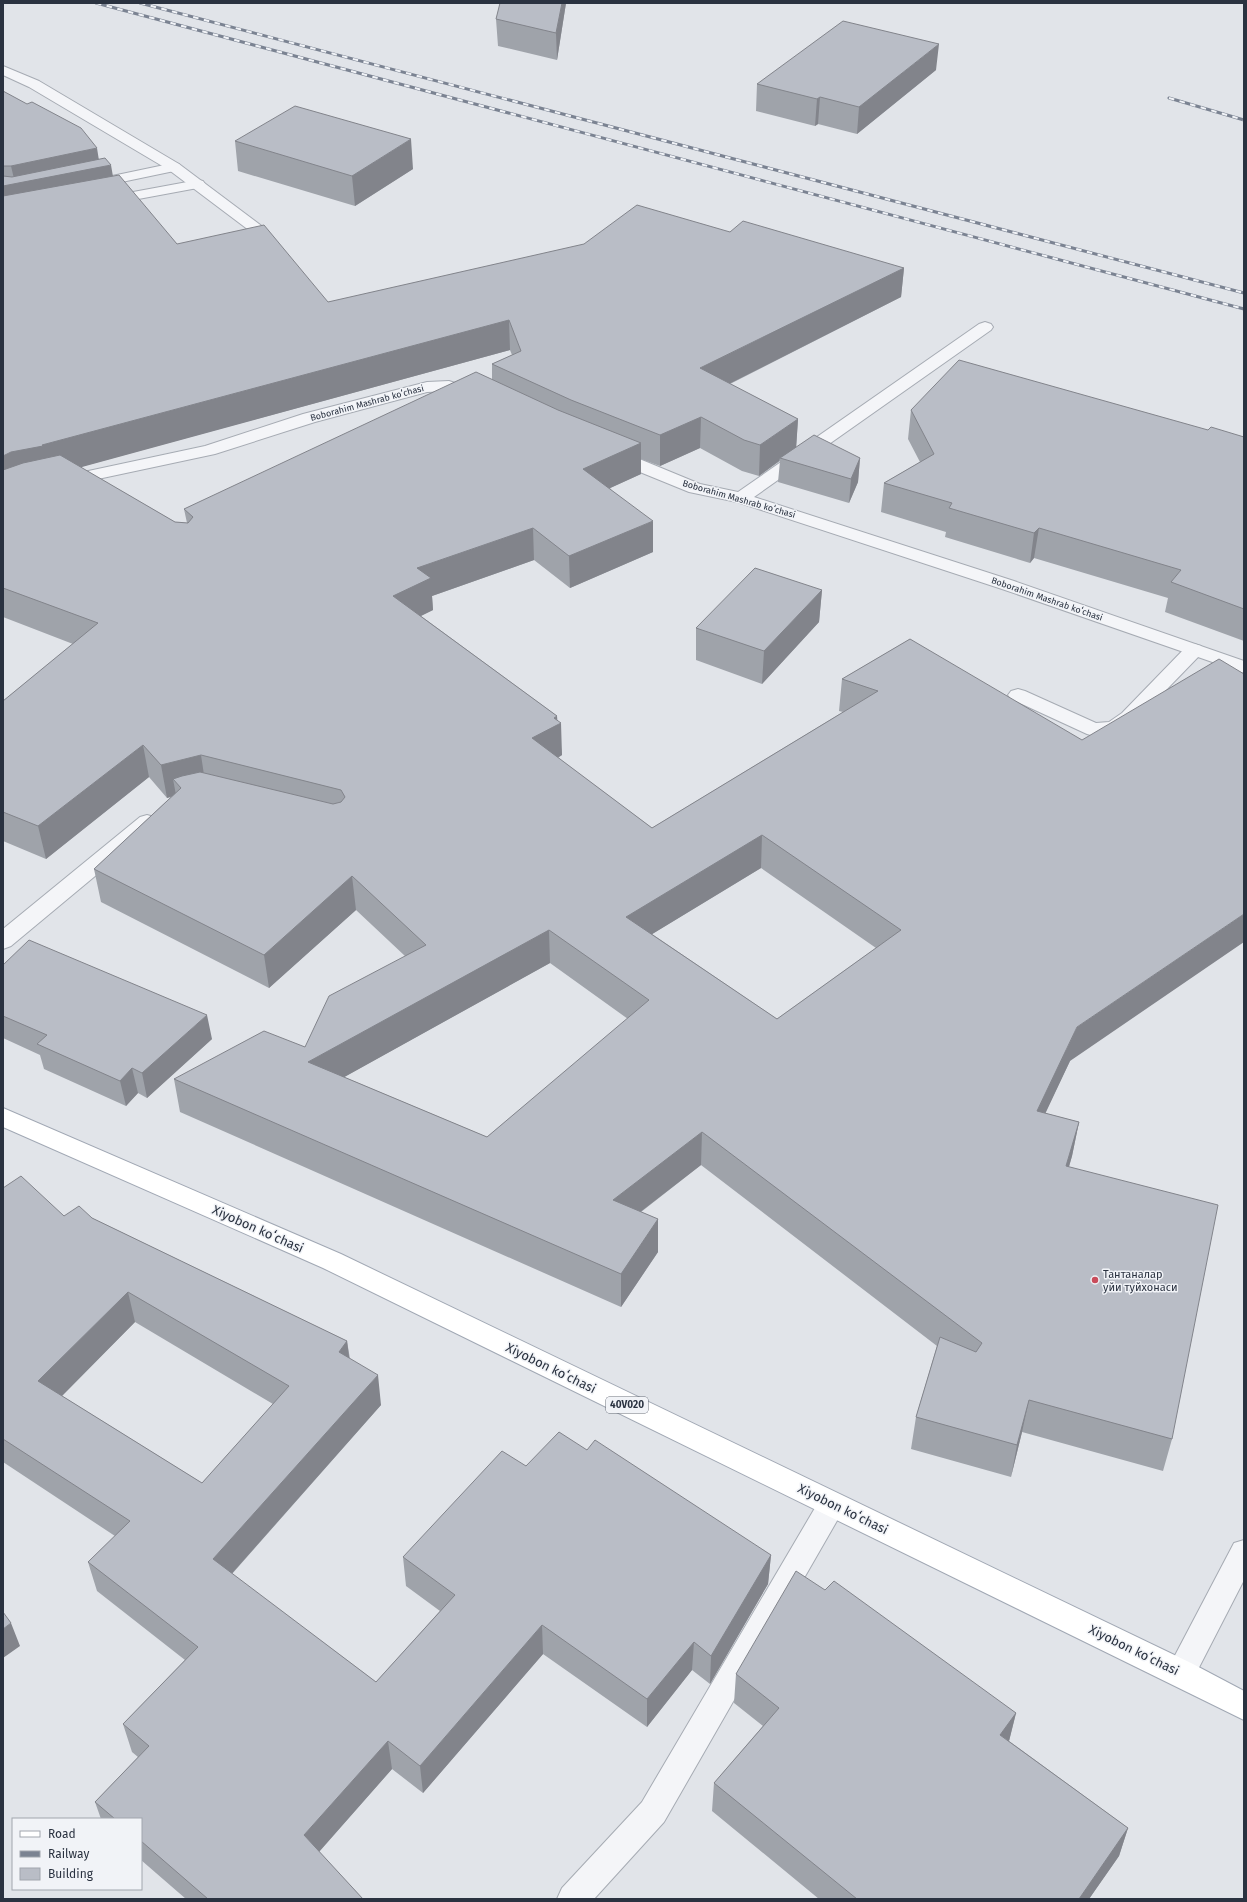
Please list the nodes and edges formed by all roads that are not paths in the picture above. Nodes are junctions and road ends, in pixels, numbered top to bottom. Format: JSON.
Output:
{"nodes":[{"id":1,"x":3,"y":70,"type":"edge"},
{"id":2,"x":174,"y":167,"type":"junction"},
{"id":3,"x":198,"y":184,"type":"junction"},
{"id":4,"x":77,"y":187,"type":"edge"},
{"id":5,"x":89,"y":205,"type":"edge"},
{"id":6,"x":228,"y":248,"type":"edge"},
{"id":7,"x":985,"y":327,"type":"dead end"},
{"id":8,"x":489,"y":401,"type":"edge"},
{"id":9,"x":601,"y":450,"type":"edge"},
{"id":10,"x":85,"y":478,"type":"junction"},
{"id":11,"x":47,"y":485,"type":"edge"},
{"id":12,"x":104,"y":491,"type":"edge"},
{"id":13,"x":741,"y":498,"type":"junction"},
{"id":14,"x":1194,"y":650,"type":"junction"},
{"id":15,"x":1244,"y":667,"type":"edge"},
{"id":16,"x":1018,"y":695,"type":"dead end"},
{"id":17,"x":162,"y":809,"type":"edge"},
{"id":18,"x":3,"y":941,"type":"edge"},
{"id":19,"x":3,"y":1117,"type":"edge"},
{"id":20,"x":832,"y":1504,"type":"junction"},
{"id":21,"x":1244,"y":1552,"type":"edge"},
{"id":22,"x":1181,"y":1673,"type":"junction"},
{"id":23,"x":1244,"y":1706,"type":"edge"},
{"id":24,"x":573,"y":1899,"type":"edge"}],
"edges":[{"from":1,"to":2,"type":"street"},
{"from":2,"to":3,"type":"street"},
{"from":2,"to":4,"type":"street"},
{"from":3,"to":5,"type":"street"},
{"from":3,"to":6,"type":"street"},
{"from":7,"to":13,"type":"street"},
{"from":8,"to":10,"type":"street","name":"Boborahim Mashrab koʻchasi"},
{"from":9,"to":13,"type":"street","name":"Boborahim Mashrab koʻchasi"},
{"from":10,"to":11,"type":"street","name":"Boborahim Mashrab koʻchasi"},
{"from":10,"to":12,"type":"street"},
{"from":13,"to":14,"type":"street","name":"Boborahim Mashrab koʻchasi"},
{"from":14,"to":15,"type":"street","name":"Boborahim Mashrab koʻchasi"},
{"from":14,"to":16,"type":"street"},
{"from":17,"to":18,"type":"street"},
{"from":19,"to":20,"type":"main road","name":"Xiyobon koʻchasi","number":"40V020"},
{"from":20,"to":22,"type":"main road","name":"Xiyobon koʻchasi","number":"40V020"},
{"from":20,"to":24,"type":"street"},
{"from":21,"to":22,"type":"street"},
{"from":22,"to":23,"type":"main road","name":"Xiyobon koʻchasi","number":"40V020"}]}
